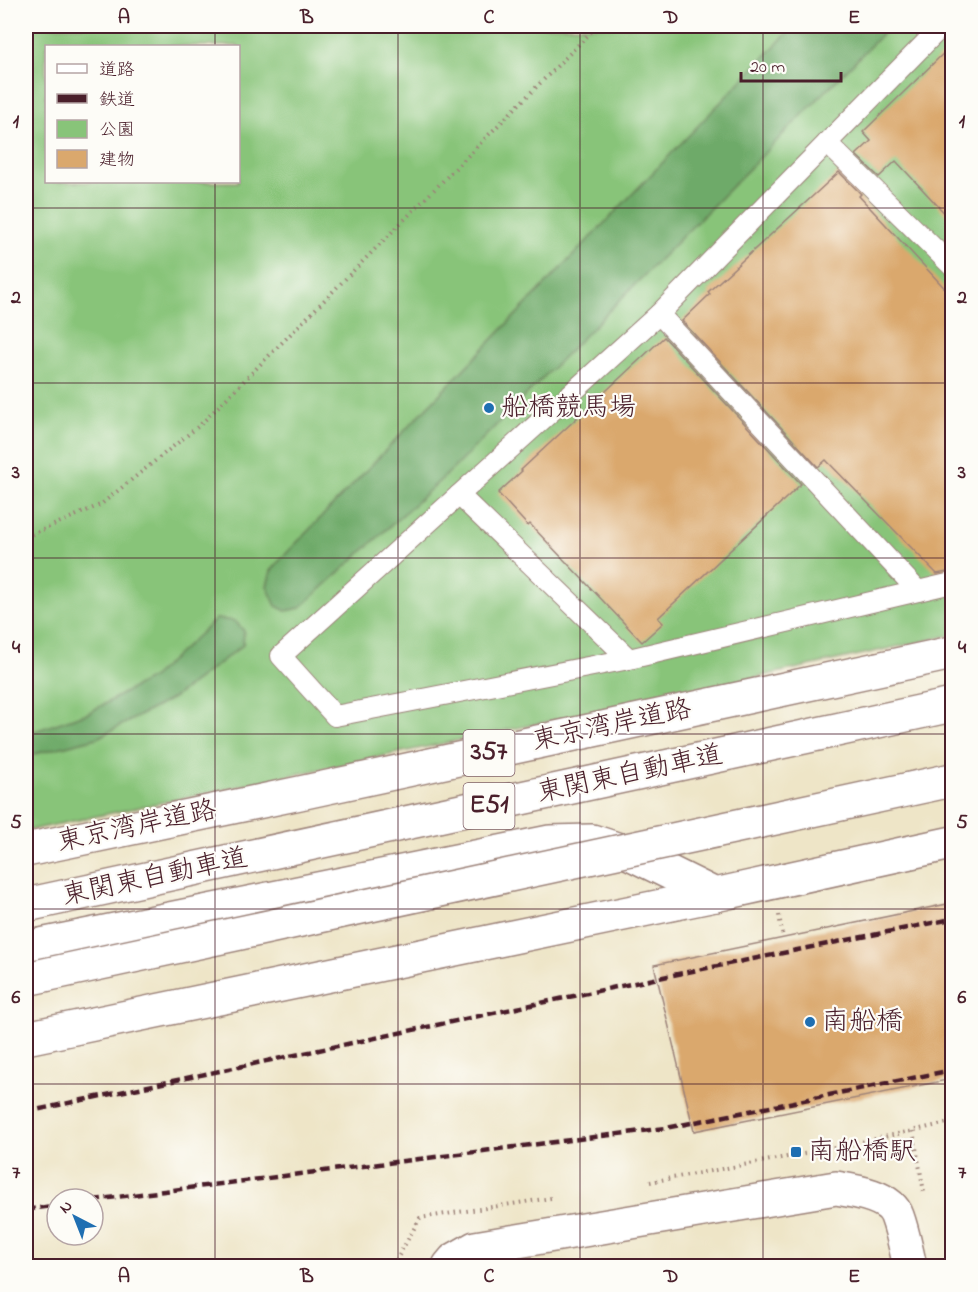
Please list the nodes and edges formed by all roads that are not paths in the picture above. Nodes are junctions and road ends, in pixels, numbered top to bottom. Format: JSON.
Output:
{"nodes":[{"id":1,"x":942,"y":26,"type":"edge"},
{"id":2,"x":827,"y":142,"type":"junction"},
{"id":3,"x":952,"y":266,"type":"edge"},
{"id":4,"x":659,"y":314,"type":"junction"},
{"id":5,"x":459,"y":495,"type":"junction"},
{"id":6,"x":952,"y":583,"type":"edge"},
{"id":7,"x":918,"y":591,"type":"junction"},
{"id":8,"x":952,"y":653,"type":"edge"},
{"id":9,"x":629,"y":659,"type":"junction"},
{"id":10,"x":952,"y":705,"type":"edge"},
{"id":11,"x":952,"y":780,"type":"edge"},
{"id":12,"x":952,"y":843,"type":"edge"},
{"id":13,"x":26,"y":850,"type":"edge"},
{"id":14,"x":715,"y":895,"type":"junction"},
{"id":15,"x":26,"y":905,"type":"edge"},
{"id":16,"x":26,"y":948,"type":"edge"},
{"id":17,"x":26,"y":979,"type":"edge"},
{"id":18,"x":26,"y":1038,"type":"edge"},
{"id":19,"x":449,"y":1266,"type":"edge"},
{"id":20,"x":910,"y":1266,"type":"edge"}],
"edges":[{"from":1,"to":2,"type":"lane"},
{"from":2,"to":3,"type":"lane"},
{"from":2,"to":4,"type":"lane"},
{"from":4,"to":5,"type":"lane"},
{"from":4,"to":7,"type":"lane"},
{"from":5,"to":9,"type":"lane"},
{"from":5,"to":9,"type":"lane"},
{"from":6,"to":7,"type":"lane"},
{"from":7,"to":9,"type":"lane"},
{"from":8,"to":13,"type":"main road","name":"東京湾岸道路","number":"357"},
{"from":10,"to":15,"type":"main road","name":"東関東自動車道","number":"E51"},
{"from":11,"to":17,"type":"main road","bridge":true},
{"from":12,"to":14,"type":"main road"},
{"from":14,"to":16,"type":"main road"},
{"from":14,"to":18,"type":"main road"},
{"from":19,"to":20,"type":"main road"}]}
